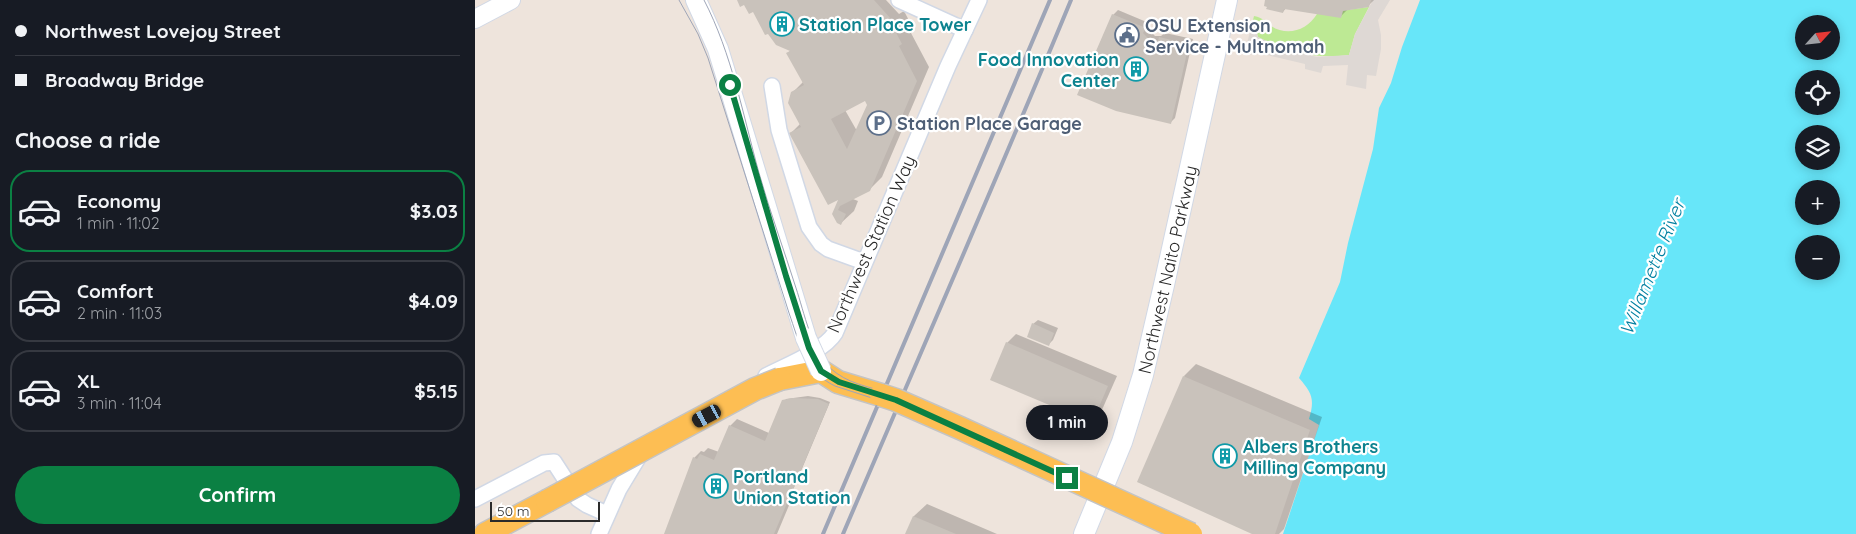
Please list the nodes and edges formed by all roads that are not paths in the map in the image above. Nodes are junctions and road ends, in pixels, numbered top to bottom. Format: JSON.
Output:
{"nodes":[{"id":1,"x":511,"y":0,"type":"edge"},
{"id":2,"x":696,"y":0,"type":"edge"},
{"id":3,"x":899,"y":0,"type":"edge"},
{"id":4,"x":979,"y":0,"type":"edge"},
{"id":5,"x":1227,"y":0,"type":"edge"},
{"id":6,"x":475,"y":19,"type":"edge"},
{"id":7,"x":965,"y":30,"type":"junction"},
{"id":8,"x":772,"y":86,"type":"dead end"},
{"id":9,"x":863,"y":262,"type":"junction"},
{"id":10,"x":821,"y":371,"type":"junction"},
{"id":11,"x":475,"y":499,"type":"edge"},
{"id":12,"x":607,"y":514,"type":"junction"},
{"id":13,"x":485,"y":534,"type":"edge"},
{"id":14,"x":599,"y":534,"type":"edge"},
{"id":15,"x":1084,"y":534,"type":"edge"},
{"id":16,"x":1191,"y":534,"type":"edge"}],
"edges":[{"from":1,"to":6,"type":"street"},
{"from":2,"to":10,"type":"main road","bridge":true},
{"from":3,"to":7,"type":"street"},
{"from":4,"to":7,"type":"street","name":"Northwest Station Way"},
{"from":5,"to":15,"type":"main road","name":"Northwest Naito Parkway"},
{"from":7,"to":9,"type":"street","name":"Northwest Station Way"},
{"from":8,"to":9,"type":"street"},
{"from":9,"to":12,"type":"street","name":"Northwest Station Way"},
{"from":10,"to":13,"type":"main road","bridge":true},
{"from":10,"to":16,"type":"main road","bridge":true},
{"from":11,"to":12,"type":"street"},
{"from":12,"to":14,"type":"street","name":"Northwest Station Way"}]}
